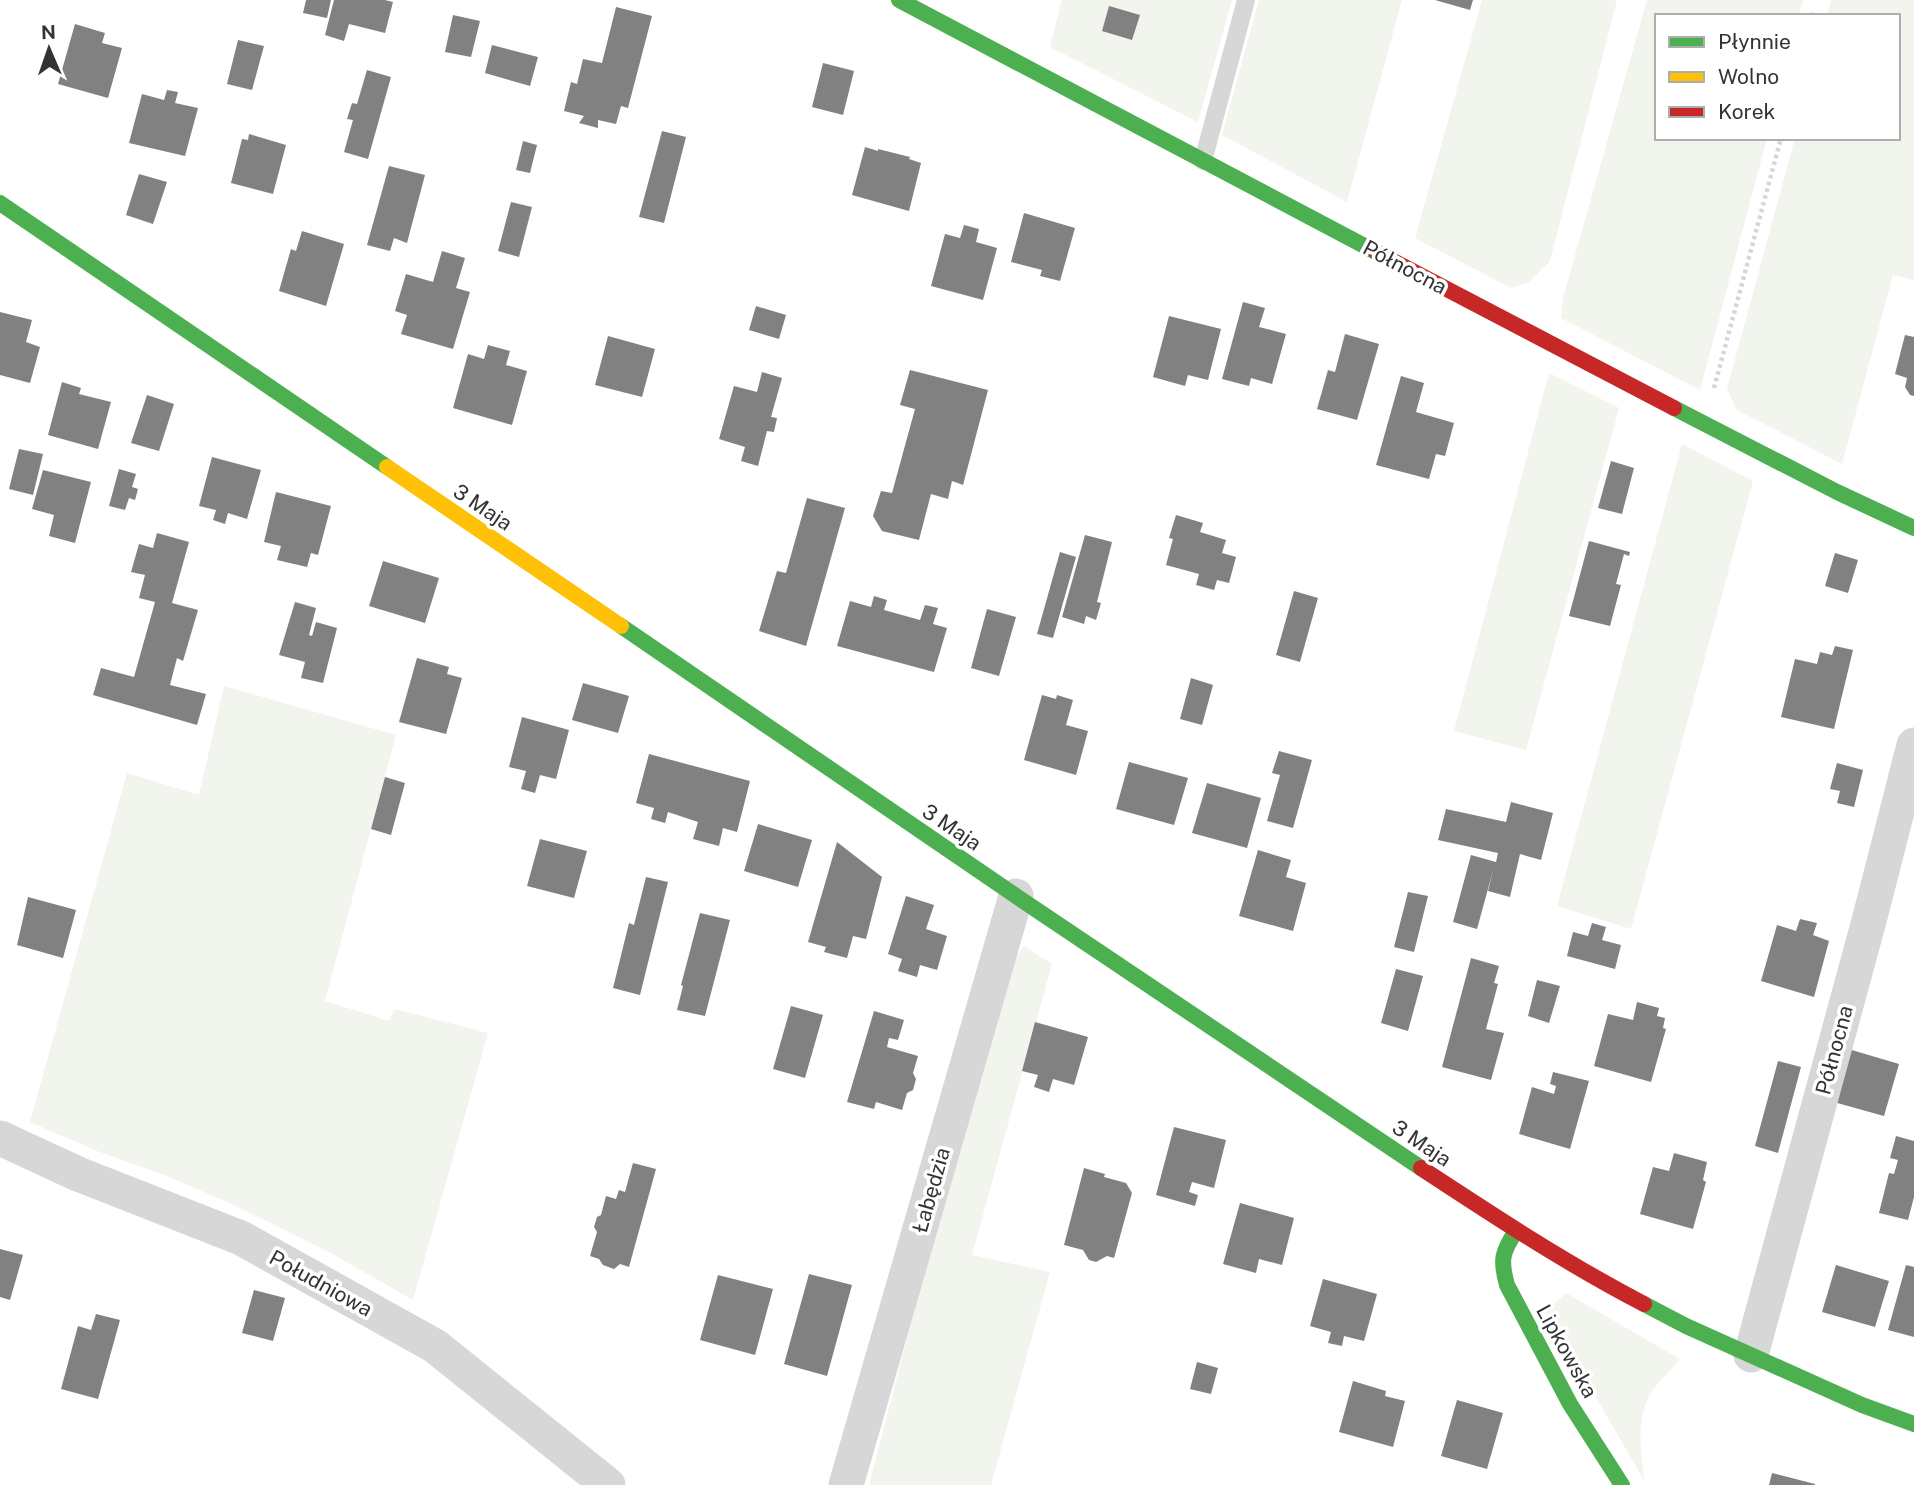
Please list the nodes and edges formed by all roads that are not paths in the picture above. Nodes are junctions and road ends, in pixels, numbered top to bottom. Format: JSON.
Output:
{"nodes":[{"id":1,"x":899,"y":0,"type":"edge"},
{"id":2,"x":1246,"y":0,"type":"edge"},
{"id":3,"x":1203,"y":160,"type":"junction"},
{"id":4,"x":0,"y":203,"type":"edge"},
{"id":5,"x":1914,"y":528,"type":"edge"},
{"id":6,"x":1914,"y":745,"type":"edge"},
{"id":7,"x":1016,"y":896,"type":"junction"},
{"id":8,"x":0,"y":1138,"type":"edge"},
{"id":9,"x":1516,"y":1231,"type":"junction"},
{"id":10,"x":1751,"y":1355,"type":"junction"},
{"id":11,"x":1914,"y":1424,"type":"edge"},
{"id":12,"x":608,"y":1485,"type":"edge"},
{"id":13,"x":846,"y":1485,"type":"edge"},
{"id":14,"x":1622,"y":1485,"type":"edge"}],
"edges":[{"from":1,"to":3,"type":"street","name":"Północna"},
{"from":2,"to":3,"type":"lane"},
{"from":3,"to":5,"type":"street","name":"Północna"},
{"from":4,"to":7,"type":"street","name":"3 Maja"},
{"from":6,"to":10,"type":"street","name":"Północna"},
{"from":7,"to":9,"type":"street","name":"3 Maja"},
{"from":7,"to":13,"type":"street","name":"Łabędzia"},
{"from":8,"to":12,"type":"street","name":"Południowa"},
{"from":9,"to":10,"type":"street","name":"3 Maja"},
{"from":9,"to":14,"type":"street","name":"Lipkowska"},
{"from":10,"to":11,"type":"street","name":"3 Maja"}]}
